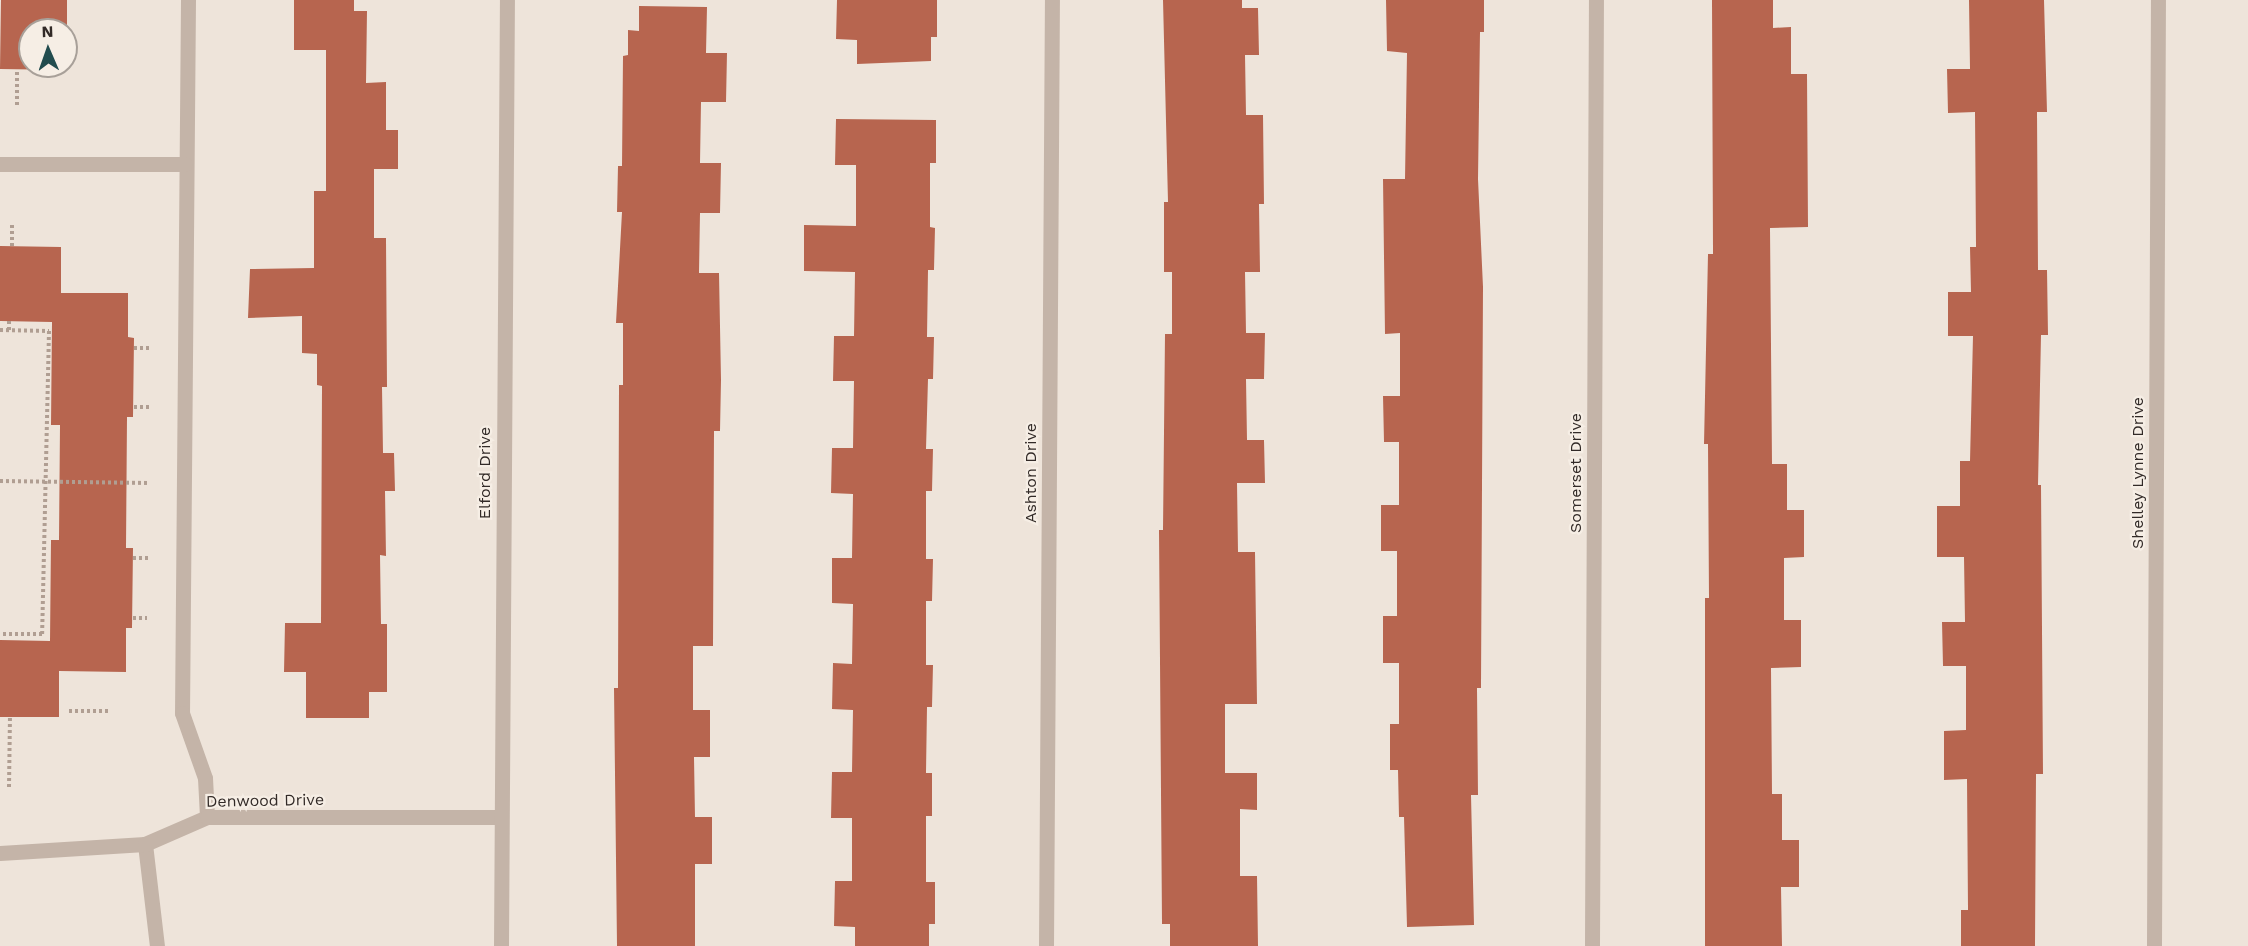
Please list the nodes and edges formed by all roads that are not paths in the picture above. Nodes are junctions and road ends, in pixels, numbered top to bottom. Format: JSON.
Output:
{"nodes":[{"id":1,"x":188,"y":0,"type":"edge"},
{"id":2,"x":507,"y":0,"type":"edge"},
{"id":3,"x":1052,"y":0,"type":"edge"},
{"id":4,"x":1596,"y":0,"type":"edge"},
{"id":5,"x":2158,"y":0,"type":"edge"},
{"id":6,"x":0,"y":164,"type":"edge"},
{"id":7,"x":185,"y":164,"type":"junction"},
{"id":8,"x":207,"y":817,"type":"junction"},
{"id":9,"x":501,"y":818,"type":"junction"},
{"id":10,"x":145,"y":844,"type":"junction"},
{"id":11,"x":0,"y":853,"type":"edge"},
{"id":12,"x":157,"y":946,"type":"edge"},
{"id":13,"x":501,"y":946,"type":"edge"},
{"id":14,"x":1046,"y":946,"type":"edge"},
{"id":15,"x":1592,"y":946,"type":"edge"},
{"id":16,"x":2154,"y":946,"type":"edge"}],
"edges":[{"from":1,"to":7,"type":"street"},
{"from":2,"to":9,"type":"street","name":"Elford Drive"},
{"from":3,"to":14,"type":"street","name":"Ashton Drive"},
{"from":4,"to":15,"type":"street","name":"Somerset Drive"},
{"from":5,"to":16,"type":"street","name":"Shelley Lynne Drive"},
{"from":6,"to":7,"type":"street"},
{"from":7,"to":8,"type":"street"},
{"from":8,"to":9,"type":"street","name":"Denwood Drive"},
{"from":8,"to":10,"type":"street","name":"Denwood Drive"},
{"from":9,"to":13,"type":"street","name":"Elford Drive"},
{"from":10,"to":11,"type":"street","name":"Denwood Drive"},
{"from":10,"to":12,"type":"street"}]}
